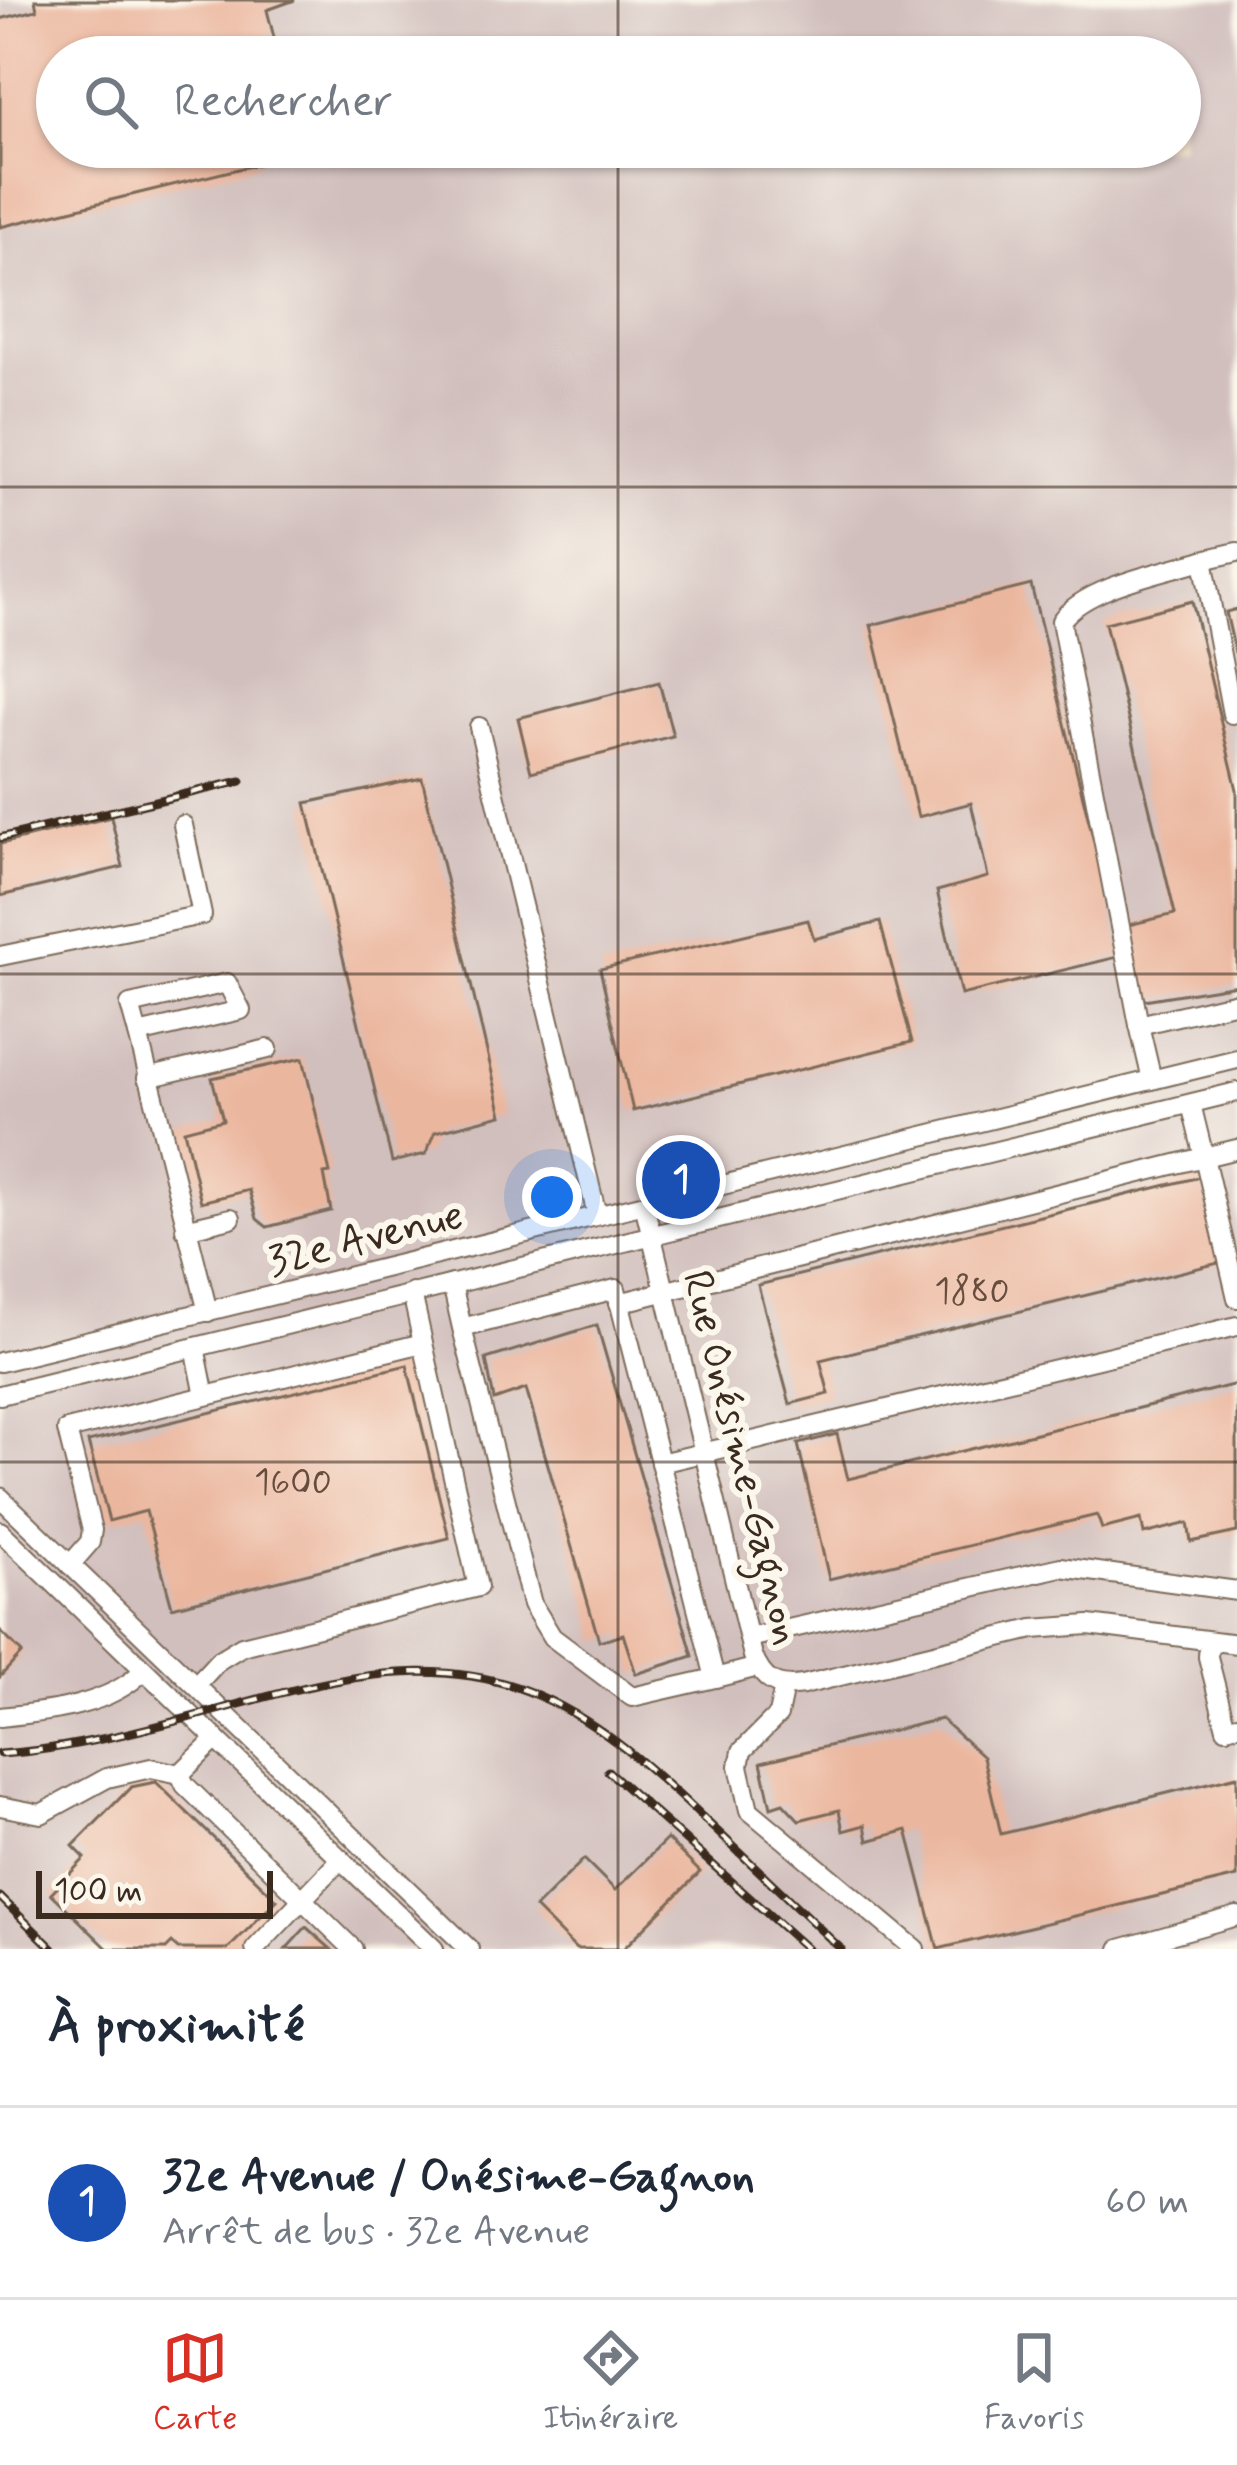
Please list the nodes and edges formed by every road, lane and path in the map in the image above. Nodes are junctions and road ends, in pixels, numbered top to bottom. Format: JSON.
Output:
{"nodes":[{"id":1,"x":1237,"y":552,"type":"edge"},
{"id":2,"x":1203,"y":560,"type":"junction"},
{"id":3,"x":1235,"y":720,"type":"edge"},
{"id":4,"x":479,"y":727,"type":"dead end"},
{"id":5,"x":183,"y":825,"type":"dead end"},
{"id":6,"x":0,"y":956,"type":"edge"},
{"id":7,"x":1237,"y":1002,"type":"edge"},
{"id":8,"x":1139,"y":1024,"type":"junction"},
{"id":9,"x":138,"y":1034,"type":"junction"},
{"id":10,"x":268,"y":1048,"type":"dead end"},
{"id":11,"x":1237,"y":1059,"type":"edge"},
{"id":12,"x":147,"y":1078,"type":"junction"},
{"id":13,"x":1152,"y":1080,"type":"junction"},
{"id":14,"x":1237,"y":1092,"type":"edge"},
{"id":15,"x":1191,"y":1104,"type":"junction"},
{"id":16,"x":1237,"y":1149,"type":"edge"},
{"id":17,"x":1204,"y":1157,"type":"junction"},
{"id":18,"x":644,"y":1204,"type":"junction"},
{"id":19,"x":597,"y":1215,"type":"junction"},
{"id":20,"x":231,"y":1218,"type":"dead end"},
{"id":21,"x":185,"y":1228,"type":"junction"},
{"id":22,"x":651,"y":1235,"type":"junction"},
{"id":23,"x":452,"y":1284,"type":"junction"},
{"id":24,"x":664,"y":1292,"type":"junction"},
{"id":25,"x":412,"y":1293,"type":"junction"},
{"id":26,"x":1237,"y":1298,"type":"edge"},
{"id":27,"x":619,"y":1303,"type":"junction"},
{"id":28,"x":208,"y":1312,"type":"junction"},
{"id":29,"x":1237,"y":1326,"type":"edge"},
{"id":30,"x":462,"y":1328,"type":"junction"},
{"id":31,"x":423,"y":1343,"type":"junction"},
{"id":32,"x":195,"y":1347,"type":"junction"},
{"id":33,"x":0,"y":1362,"type":"edge"},
{"id":34,"x":0,"y":1395,"type":"edge"},
{"id":35,"x":206,"y":1396,"type":"junction"},
{"id":36,"x":703,"y":1451,"type":"junction"},
{"id":37,"x":660,"y":1462,"type":"junction"},
{"id":38,"x":0,"y":1497,"type":"edge"},
{"id":39,"x":0,"y":1532,"type":"edge"},
{"id":40,"x":70,"y":1565,"type":"junction"},
{"id":41,"x":1237,"y":1591,"type":"edge"},
{"id":42,"x":749,"y":1637,"type":"junction"},
{"id":43,"x":1209,"y":1641,"type":"junction"},
{"id":44,"x":1237,"y":1644,"type":"edge"},
{"id":45,"x":758,"y":1667,"type":"junction"},
{"id":46,"x":178,"y":1669,"type":"junction"},
{"id":47,"x":145,"y":1670,"type":"junction"},
{"id":48,"x":716,"y":1678,"type":"junction"},
{"id":49,"x":196,"y":1685,"type":"junction"},
{"id":50,"x":161,"y":1686,"type":"junction"},
{"id":51,"x":784,"y":1687,"type":"junction"},
{"id":52,"x":0,"y":1717,"type":"edge"},
{"id":53,"x":1237,"y":1725,"type":"edge"},
{"id":54,"x":217,"y":1739,"type":"junction"},
{"id":55,"x":180,"y":1774,"type":"junction"},
{"id":56,"x":0,"y":1806,"type":"edge"},
{"id":57,"x":341,"y":1859,"type":"junction"},
{"id":58,"x":302,"y":1900,"type":"junction"},
{"id":59,"x":1237,"y":1916,"type":"edge"},
{"id":60,"x":255,"y":1949,"type":"edge"},
{"id":61,"x":353,"y":1949,"type":"edge"},
{"id":62,"x":434,"y":1949,"type":"edge"},
{"id":63,"x":469,"y":1949,"type":"edge"},
{"id":64,"x":915,"y":1949,"type":"edge"},
{"id":65,"x":1120,"y":1949,"type":"edge"}],
"edges":[{"from":1,"to":2,"type":"street"},
{"from":2,"to":3,"type":"street"},
{"from":2,"to":8,"type":"street"},
{"from":4,"to":19,"type":"street"},
{"from":5,"to":6,"type":"street"},
{"from":7,"to":8,"type":"street"},
{"from":8,"to":13,"type":"street"},
{"from":9,"to":9,"type":"street"},
{"from":9,"to":12,"type":"street"},
{"from":10,"to":12,"type":"street"},
{"from":11,"to":13,"type":"street","name":"32e Avenue"},
{"from":12,"to":21,"type":"street"},
{"from":13,"to":18,"type":"street","name":"32e Avenue"},
{"from":14,"to":15,"type":"street","name":"32e Avenue"},
{"from":15,"to":17,"type":"street"},
{"from":15,"to":22,"type":"street","name":"32e Avenue"},
{"from":16,"to":17,"type":"street"},
{"from":17,"to":24,"type":"street"},
{"from":17,"to":26,"type":"street"},
{"from":18,"to":19,"type":"street","name":"32e Avenue"},
{"from":18,"to":22,"type":"street","name":"Rue Onésime-Gagnon"},
{"from":19,"to":28,"type":"street","name":"32e Avenue"},
{"from":20,"to":21,"type":"street"},
{"from":21,"to":28,"type":"street"},
{"from":22,"to":23,"type":"street","name":"32e Avenue"},
{"from":22,"to":24,"type":"street","name":"Rue Onésime-Gagnon"},
{"from":23,"to":25,"type":"street","name":"32e Avenue"},
{"from":23,"to":30,"type":"street"},
{"from":24,"to":27,"type":"street"},
{"from":24,"to":36,"type":"street","name":"Rue Onésime-Gagnon"},
{"from":25,"to":31,"type":"street"},
{"from":25,"to":32,"type":"street","name":"32e Avenue"},
{"from":27,"to":30,"type":"street"},
{"from":27,"to":37,"type":"street"},
{"from":28,"to":33,"type":"street","name":"32e Avenue"},
{"from":29,"to":36,"type":"street"},
{"from":30,"to":48,"type":"street"},
{"from":31,"to":35,"type":"street"},
{"from":31,"to":49,"type":"street"},
{"from":32,"to":34,"type":"street","name":"32e Avenue"},
{"from":32,"to":35,"type":"street"},
{"from":35,"to":40,"type":"street"},
{"from":36,"to":37,"type":"street"},
{"from":36,"to":42,"type":"street","name":"Rue Onésime-Gagnon"},
{"from":37,"to":48,"type":"street"},
{"from":38,"to":40,"type":"street"},
{"from":39,"to":47,"type":"street"},
{"from":40,"to":46,"type":"street"},
{"from":41,"to":42,"type":"street"},
{"from":42,"to":45,"type":"street","name":"Rue Onésime-Gagnon"},
{"from":43,"to":44,"type":"street","name":"Rue Onésime-Gagnon"},
{"from":43,"to":51,"type":"street","name":"Rue Onésime-Gagnon"},
{"from":43,"to":53,"type":"street"},
{"from":45,"to":48,"type":"street"},
{"from":45,"to":51,"type":"street","name":"Rue Onésime-Gagnon"},
{"from":46,"to":49,"type":"street"},
{"from":46,"to":50,"type":"street"},
{"from":47,"to":50,"type":"street"},
{"from":47,"to":52,"type":"street"},
{"from":49,"to":63,"type":"street"},
{"from":50,"to":54,"type":"street"},
{"from":51,"to":64,"type":"street"},
{"from":54,"to":55,"type":"street"},
{"from":54,"to":57,"type":"street"},
{"from":55,"to":56,"type":"street"},
{"from":55,"to":58,"type":"street"},
{"from":57,"to":58,"type":"street"},
{"from":57,"to":62,"type":"street"},
{"from":58,"to":60,"type":"street"},
{"from":58,"to":61,"type":"street"},
{"from":59,"to":65,"type":"street"}]}
